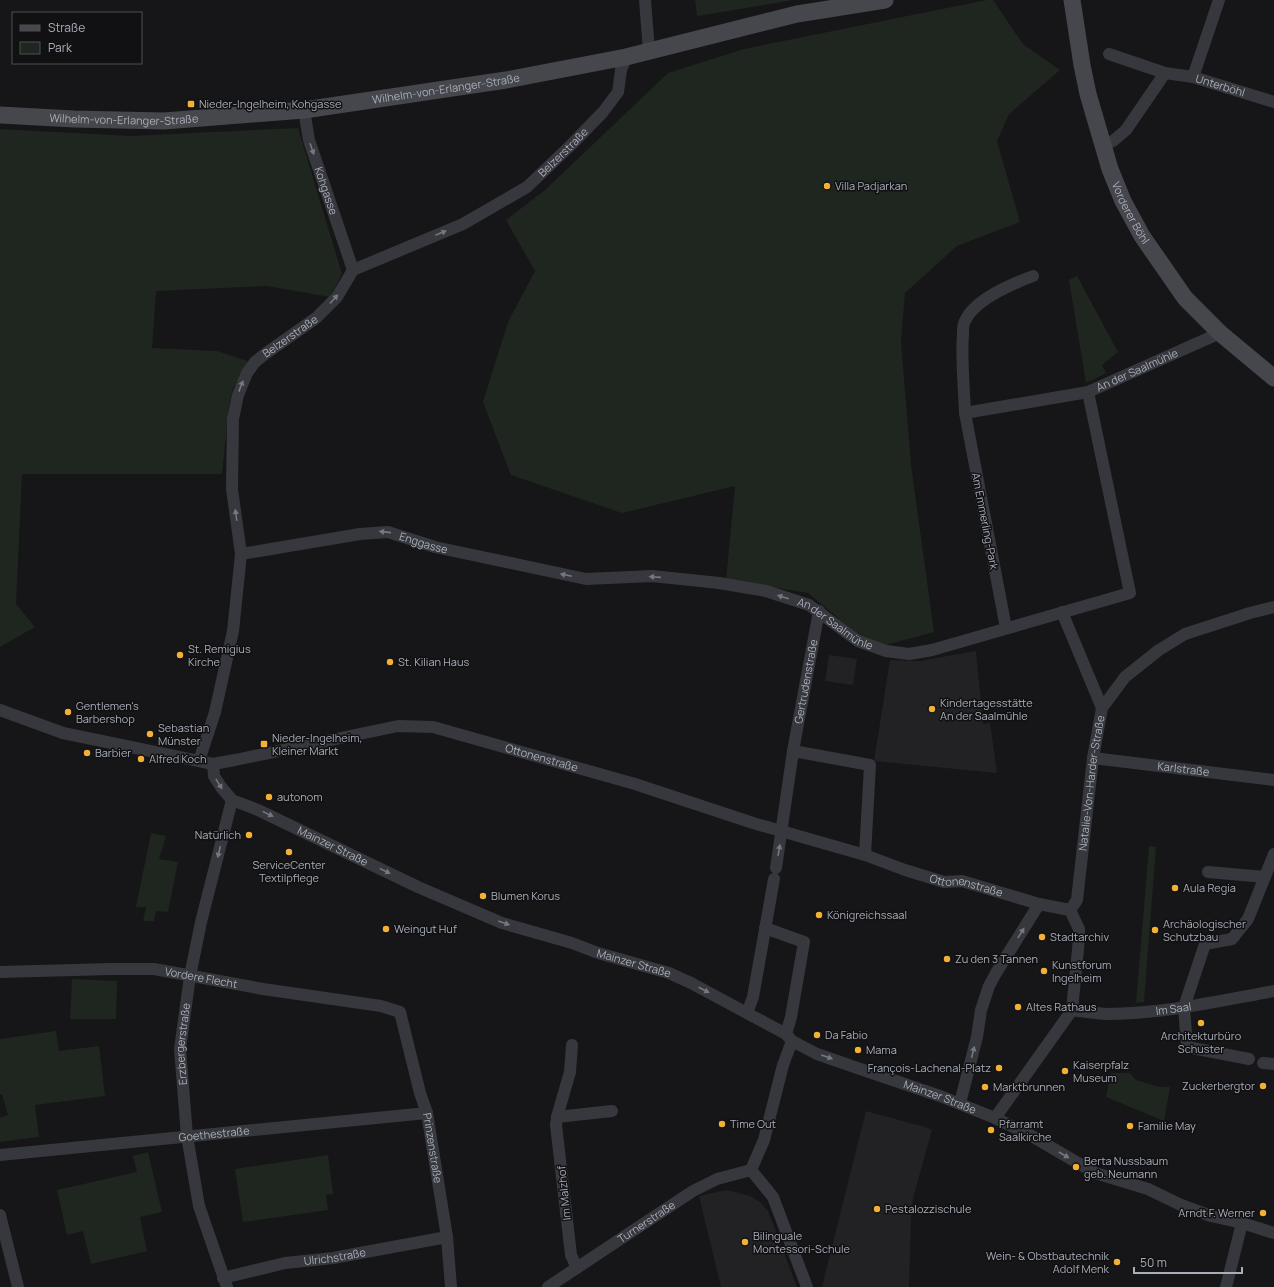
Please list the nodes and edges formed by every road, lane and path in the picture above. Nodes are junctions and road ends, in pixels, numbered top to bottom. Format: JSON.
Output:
{"nodes":[{"id":1,"x":645,"y":0,"type":"edge"},
{"id":2,"x":885,"y":0,"type":"edge"},
{"id":3,"x":1072,"y":0,"type":"edge"},
{"id":4,"x":1219,"y":0,"type":"edge"},
{"id":5,"x":649,"y":51,"type":"junction"},
{"id":6,"x":1109,"y":54,"type":"dead end"},
{"id":7,"x":626,"y":57,"type":"junction"},
{"id":8,"x":1166,"y":73,"type":"junction"},
{"id":9,"x":1193,"y":78,"type":"junction"},
{"id":10,"x":1274,"y":102,"type":"edge"},
{"id":11,"x":304,"y":110,"type":"junction"},
{"id":12,"x":0,"y":115,"type":"edge"},
{"id":13,"x":1103,"y":145,"type":"junction"},
{"id":14,"x":353,"y":270,"type":"junction"},
{"id":15,"x":1033,"y":276,"type":"dead end"},
{"id":16,"x":1220,"y":334,"type":"junction"},
{"id":17,"x":1274,"y":378,"type":"edge"},
{"id":18,"x":1088,"y":392,"type":"junction"},
{"id":19,"x":965,"y":413,"type":"junction"},
{"id":20,"x":241,"y":554,"type":"junction"},
{"id":21,"x":605,"y":578,"type":"joint"},
{"id":22,"x":1274,"y":607,"type":"edge"},
{"id":23,"x":819,"y":611,"type":"junction"},
{"id":24,"x":1062,"y":612,"type":"junction"},
{"id":25,"x":1006,"y":628,"type":"junction"},
{"id":26,"x":1102,"y":708,"type":"junction"},
{"id":27,"x":0,"y":710,"type":"edge"},
{"id":28,"x":793,"y":751,"type":"junction"},
{"id":29,"x":1093,"y":758,"type":"junction"},
{"id":30,"x":198,"y":761,"type":"junction"},
{"id":31,"x":213,"y":764,"type":"junction"},
{"id":32,"x":1274,"y":780,"type":"edge"},
{"id":33,"x":232,"y":800,"type":"junction"},
{"id":34,"x":782,"y":831,"type":"junction"},
{"id":35,"x":1274,"y":854,"type":"edge"},
{"id":36,"x":865,"y":855,"type":"junction"},
{"id":37,"x":1208,"y":872,"type":"dead end"},
{"id":38,"x":1265,"y":877,"type":"junction"},
{"id":39,"x":1039,"y":904,"type":"junction"},
{"id":40,"x":1070,"y":910,"type":"junction"},
{"id":41,"x":765,"y":928,"type":"junction"},
{"id":42,"x":0,"y":972,"type":"edge"},
{"id":43,"x":190,"y":976,"type":"junction"},
{"id":44,"x":1274,"y":991,"type":"edge"},
{"id":45,"x":1184,"y":1007,"type":"junction"},
{"id":46,"x":1072,"y":1010,"type":"junction"},
{"id":47,"x":400,"y":1012,"type":"joint"},
{"id":48,"x":747,"y":1013,"type":"junction"},
{"id":49,"x":789,"y":1038,"type":"junction"},
{"id":50,"x":572,"y":1046,"type":"dead end"},
{"id":51,"x":1249,"y":1059,"type":"dead end"},
{"id":52,"x":960,"y":1103,"type":"junction"},
{"id":53,"x":612,"y":1110,"type":"dead end"},
{"id":54,"x":428,"y":1113,"type":"junction"},
{"id":55,"x":557,"y":1117,"type":"junction"},
{"id":56,"x":995,"y":1118,"type":"junction"},
{"id":57,"x":187,"y":1136,"type":"junction"},
{"id":58,"x":0,"y":1155,"type":"edge"},
{"id":59,"x":751,"y":1170,"type":"junction"},
{"id":60,"x":0,"y":1215,"type":"edge"},
{"id":61,"x":1242,"y":1223,"type":"junction"},
{"id":62,"x":1274,"y":1233,"type":"edge"},
{"id":63,"x":447,"y":1238,"type":"junction"},
{"id":64,"x":577,"y":1268,"type":"junction"},
{"id":65,"x":225,"y":1282,"type":"edge"},
{"id":66,"x":18,"y":1287,"type":"edge"},
{"id":67,"x":451,"y":1287,"type":"edge"},
{"id":68,"x":548,"y":1287,"type":"edge"},
{"id":69,"x":807,"y":1287,"type":"edge"},
{"id":70,"x":1226,"y":1287,"type":"edge"}],
"edges":[{"from":1,"to":5,"type":"street"},
{"from":2,"to":5,"type":"main road","name":"Wilhelm-von-Erlanger-Straße"},
{"from":3,"to":13,"type":"main road","name":"Vorderer Böhl"},
{"from":4,"to":9,"type":"street"},
{"from":5,"to":7,"type":"main road","name":"Wilhelm-von-Erlanger-Straße"},
{"from":6,"to":8,"type":"street","name":"Unterböhl"},
{"from":7,"to":11,"type":"main road","name":"Wilhelm-von-Erlanger-Straße"},
{"from":14,"to":7,"type":"street","name":"Belzerstraße","one_way":true},
{"from":8,"to":9,"type":"street","name":"Unterböhl"},
{"from":8,"to":13,"type":"street"},
{"from":9,"to":10,"type":"street","name":"Unterböhl"},
{"from":11,"to":12,"type":"main road","name":"Wilhelm-von-Erlanger-Straße"},
{"from":11,"to":14,"type":"street","name":"Kohgasse","one_way":true},
{"from":13,"to":16,"type":"main road","name":"Vorderer Böhl"},
{"from":20,"to":14,"type":"street","name":"Belzerstraße","one_way":true},
{"from":15,"to":19,"type":"street","name":"Am Emmerling-Park"},
{"from":16,"to":17,"type":"main road","name":"Vorderer Böhl"},
{"from":16,"to":18,"type":"street","name":"An der Saalmühle"},
{"from":18,"to":19,"type":"street"},
{"from":18,"to":24,"type":"street","name":"An der Saalmühle"},
{"from":19,"to":25,"type":"street","name":"Am Emmerling-Park"},
{"from":21,"to":20,"type":"street","name":"Enggasse","one_way":true},
{"from":20,"to":30,"type":"street","name":"Belzerstraße"},
{"from":23,"to":21,"type":"street","name":"An der Saalmühle","one_way":true},
{"from":22,"to":26,"type":"street","name":"Natalie-Von-Harder-Straße"},
{"from":23,"to":25,"type":"street","name":"An der Saalmühle"},
{"from":23,"to":28,"type":"street","name":"Gertrudenstraße"},
{"from":24,"to":25,"type":"street","name":"An der Saalmühle"},
{"from":24,"to":26,"type":"street"},
{"from":26,"to":29,"type":"street","name":"Natalie-Von-Harder-Straße"},
{"from":27,"to":30,"type":"street"},
{"from":28,"to":34,"type":"street","name":"Gertrudenstraße"},
{"from":28,"to":36,"type":"street"},
{"from":29,"to":32,"type":"street","name":"Karlstraße"},
{"from":29,"to":40,"type":"street","name":"Natalie-Von-Harder-Straße"},
{"from":30,"to":31,"type":"street"},
{"from":31,"to":33,"type":"street","name":"Mainzer Straße","one_way":true},
{"from":31,"to":34,"type":"street","name":"Ottonenstraße"},
{"from":33,"to":43,"type":"street","name":"Erzbergerstraße","one_way":true},
{"from":33,"to":48,"type":"street","name":"Mainzer Straße","one_way":true},
{"from":34,"to":36,"type":"street","name":"Ottonenstraße"},
{"from":41,"to":34,"type":"street","name":"Gertrudenstraße","one_way":true},
{"from":35,"to":38,"type":"street"},
{"from":36,"to":39,"type":"street","name":"Ottonenstraße"},
{"from":37,"to":38,"type":"street"},
{"from":38,"to":45,"type":"street"},
{"from":39,"to":40,"type":"street","name":"Ottonenstraße"},
{"from":52,"to":39,"type":"street","one_way":true},
{"from":40,"to":46,"type":"street"},
{"from":41,"to":48,"type":"street","name":"Gertrudenstraße"},
{"from":41,"to":49,"type":"street"},
{"from":42,"to":43,"type":"street","name":"Vordere Flecht"},
{"from":43,"to":47,"type":"street","name":"Vordere Flecht"},
{"from":43,"to":57,"type":"street","name":"Erzbergerstraße"},
{"from":44,"to":45,"type":"street","name":"Im Saal"},
{"from":45,"to":46,"type":"street","name":"Im Saal"},
{"from":45,"to":51,"type":"street"},
{"from":46,"to":56,"type":"street"},
{"from":47,"to":54,"type":"street","name":"Prinzenstraße"},
{"from":48,"to":49,"type":"street","name":"Mainzer Straße"},
{"from":49,"to":52,"type":"street","name":"Mainzer Straße","one_way":true},
{"from":49,"to":59,"type":"street"},
{"from":50,"to":55,"type":"street","name":"Im Malzhof"},
{"from":52,"to":56,"type":"street","name":"Mainzer Straße"},
{"from":53,"to":55,"type":"street"},
{"from":54,"to":57,"type":"street","name":"Goethestraße"},
{"from":54,"to":63,"type":"street","name":"Prinzenstraße"},
{"from":55,"to":64,"type":"street","name":"Im Malzhof"},
{"from":56,"to":61,"type":"street","name":"Mainzer Straße","one_way":true},
{"from":57,"to":58,"type":"street","name":"Goethestraße"},
{"from":57,"to":65,"type":"street","name":"Erzbergerstraße"},
{"from":59,"to":64,"type":"street","name":"Turnerstraße"},
{"from":59,"to":69,"type":"street"},
{"from":60,"to":66,"type":"street"},
{"from":61,"to":62,"type":"street","name":"Mainzer Straße"},
{"from":61,"to":70,"type":"street"},
{"from":63,"to":65,"type":"street","name":"Ulrichstraße"},
{"from":63,"to":67,"type":"street","name":"Prinzenstraße"},
{"from":64,"to":68,"type":"street","name":"Turnerstraße"}]}
